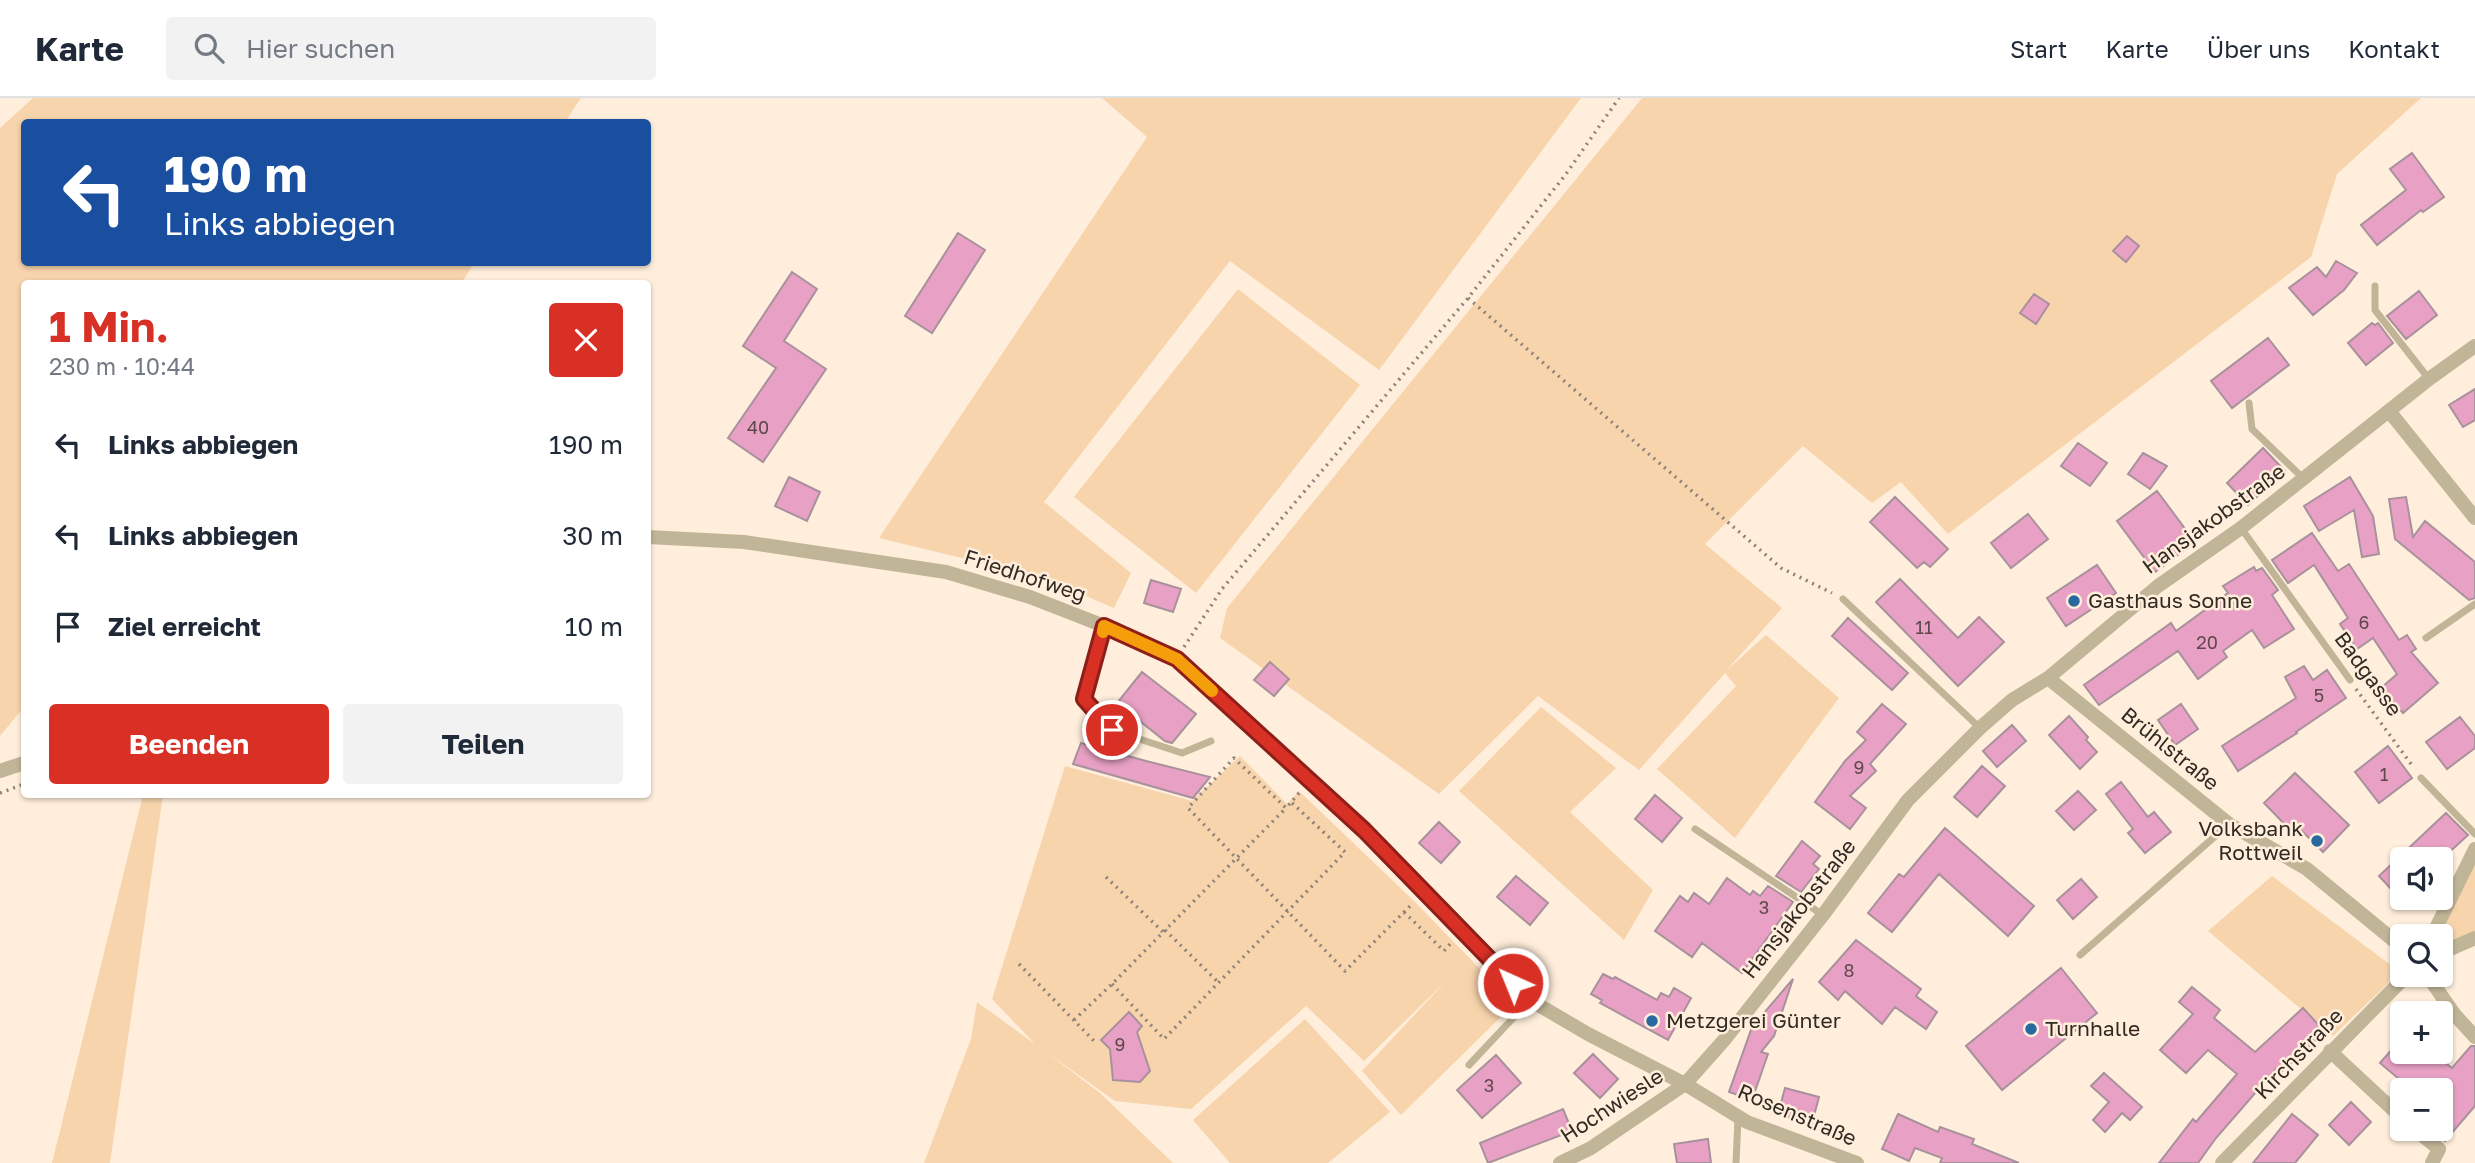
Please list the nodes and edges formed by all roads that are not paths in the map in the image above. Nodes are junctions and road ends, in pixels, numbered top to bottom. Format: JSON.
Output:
{"nodes":[{"id":1,"x":2375,"y":286,"type":"dead end"},
{"id":2,"x":2475,"y":346,"type":"edge"},
{"id":3,"x":2429,"y":379,"type":"junction"},
{"id":4,"x":2249,"y":403,"type":"dead end"},
{"id":5,"x":2389,"y":411,"type":"junction"},
{"id":6,"x":2305,"y":479,"type":"junction"},
{"id":7,"x":2475,"y":518,"type":"edge"},
{"id":8,"x":2241,"y":528,"type":"junction"},
{"id":9,"x":651,"y":537,"type":"edge"},
{"id":10,"x":1843,"y":599,"type":"road end"},
{"id":11,"x":2475,"y":604,"type":"edge"},
{"id":12,"x":1104,"y":626,"type":"junction"},
{"id":13,"x":2426,"y":638,"type":"dead end"},
{"id":14,"x":2048,"y":678,"type":"junction"},
{"id":15,"x":2350,"y":680,"type":"road end"},
{"id":16,"x":1980,"y":728,"type":"junction"},
{"id":17,"x":1211,"y":741,"type":"dead end"},
{"id":18,"x":21,"y":764,"type":"edge"},
{"id":19,"x":0,"y":771,"type":"edge"},
{"id":20,"x":2421,"y":778,"type":"road end"},
{"id":21,"x":2229,"y":824,"type":"junction"},
{"id":22,"x":1695,"y":829,"type":"dead end"},
{"id":23,"x":2475,"y":834,"type":"edge"},
{"id":24,"x":2475,"y":849,"type":"edge"},
{"id":25,"x":1823,"y":915,"type":"junction"},
{"id":26,"x":2438,"y":924,"type":"edge"},
{"id":27,"x":2390,"y":937,"type":"edge"},
{"id":28,"x":2475,"y":938,"type":"edge"},
{"id":29,"x":2453,"y":948,"type":"edge"},
{"id":30,"x":2080,"y":955,"type":"dead end"},
{"id":31,"x":2395,"y":987,"type":"edge"},
{"id":32,"x":2435,"y":987,"type":"edge"},
{"id":33,"x":1530,"y":1000,"type":"junction"},
{"id":34,"x":2475,"y":1037,"type":"edge"},
{"id":35,"x":2330,"y":1051,"type":"junction"},
{"id":36,"x":1469,"y":1065,"type":"dead end"},
{"id":37,"x":1685,"y":1084,"type":"junction"},
{"id":38,"x":2390,"y":1107,"type":"edge"},
{"id":39,"x":1738,"y":1117,"type":"junction"},
{"id":40,"x":2430,"y":1141,"type":"edge"},
{"id":41,"x":1591,"y":1156,"type":"edge"},
{"id":42,"x":1560,"y":1163,"type":"edge"},
{"id":43,"x":1737,"y":1163,"type":"edge"},
{"id":44,"x":1857,"y":1163,"type":"edge"},
{"id":45,"x":2222,"y":1163,"type":"edge"},
{"id":46,"x":2432,"y":1163,"type":"edge"}],
"edges":[{"from":1,"to":3,"type":"lane"},
{"from":2,"to":3,"type":"street","name":"Hansjakobstraße"},
{"from":3,"to":5,"type":"street","name":"Hansjakobstraße"},
{"from":4,"to":6,"type":"lane"},
{"from":5,"to":6,"type":"street","name":"Hansjakobstraße"},
{"from":5,"to":7,"type":"street"},
{"from":6,"to":8,"type":"street","name":"Hansjakobstraße"},
{"from":8,"to":14,"type":"street","name":"Hansjakobstraße"},
{"from":8,"to":15,"type":"lane","name":"Badgasse"},
{"from":9,"to":12,"type":"street","name":"Friedhofweg"},
{"from":10,"to":16,"type":"lane"},
{"from":11,"to":13,"type":"lane"},
{"from":12,"to":17,"type":"lane"},
{"from":12,"to":33,"type":"street","name":"Friedhofweg"},
{"from":14,"to":16,"type":"street","name":"Hansjakobstraße"},
{"from":14,"to":21,"type":"street","name":"Brühlstraße"},
{"from":16,"to":25,"type":"street","name":"Hansjakobstraße"},
{"from":18,"to":19,"type":"street"},
{"from":20,"to":23,"type":"lane"},
{"from":21,"to":27,"type":"street","name":"Brühlstraße"},
{"from":21,"to":30,"type":"lane"},
{"from":22,"to":25,"type":"lane"},
{"from":24,"to":26,"type":"street"},
{"from":25,"to":37,"type":"street","name":"Hansjakobstraße"},
{"from":28,"to":29,"type":"street"},
{"from":31,"to":35,"type":"street","name":"Kirchstraße"},
{"from":32,"to":34,"type":"street"},
{"from":33,"to":36,"type":"lane"},
{"from":33,"to":37,"type":"street","name":"Friedhofweg"},
{"from":35,"to":38,"type":"street"},
{"from":35,"to":45,"type":"street","name":"Kirchstraße"},
{"from":37,"to":39,"type":"street","name":"Rosenstraße"},
{"from":37,"to":41,"type":"street","name":"Hochwiesle"},
{"from":39,"to":43,"type":"lane"},
{"from":39,"to":44,"type":"street","name":"Rosenstraße"},
{"from":40,"to":46,"type":"street"},
{"from":41,"to":42,"type":"street","name":"Hochwiesle"}]}
